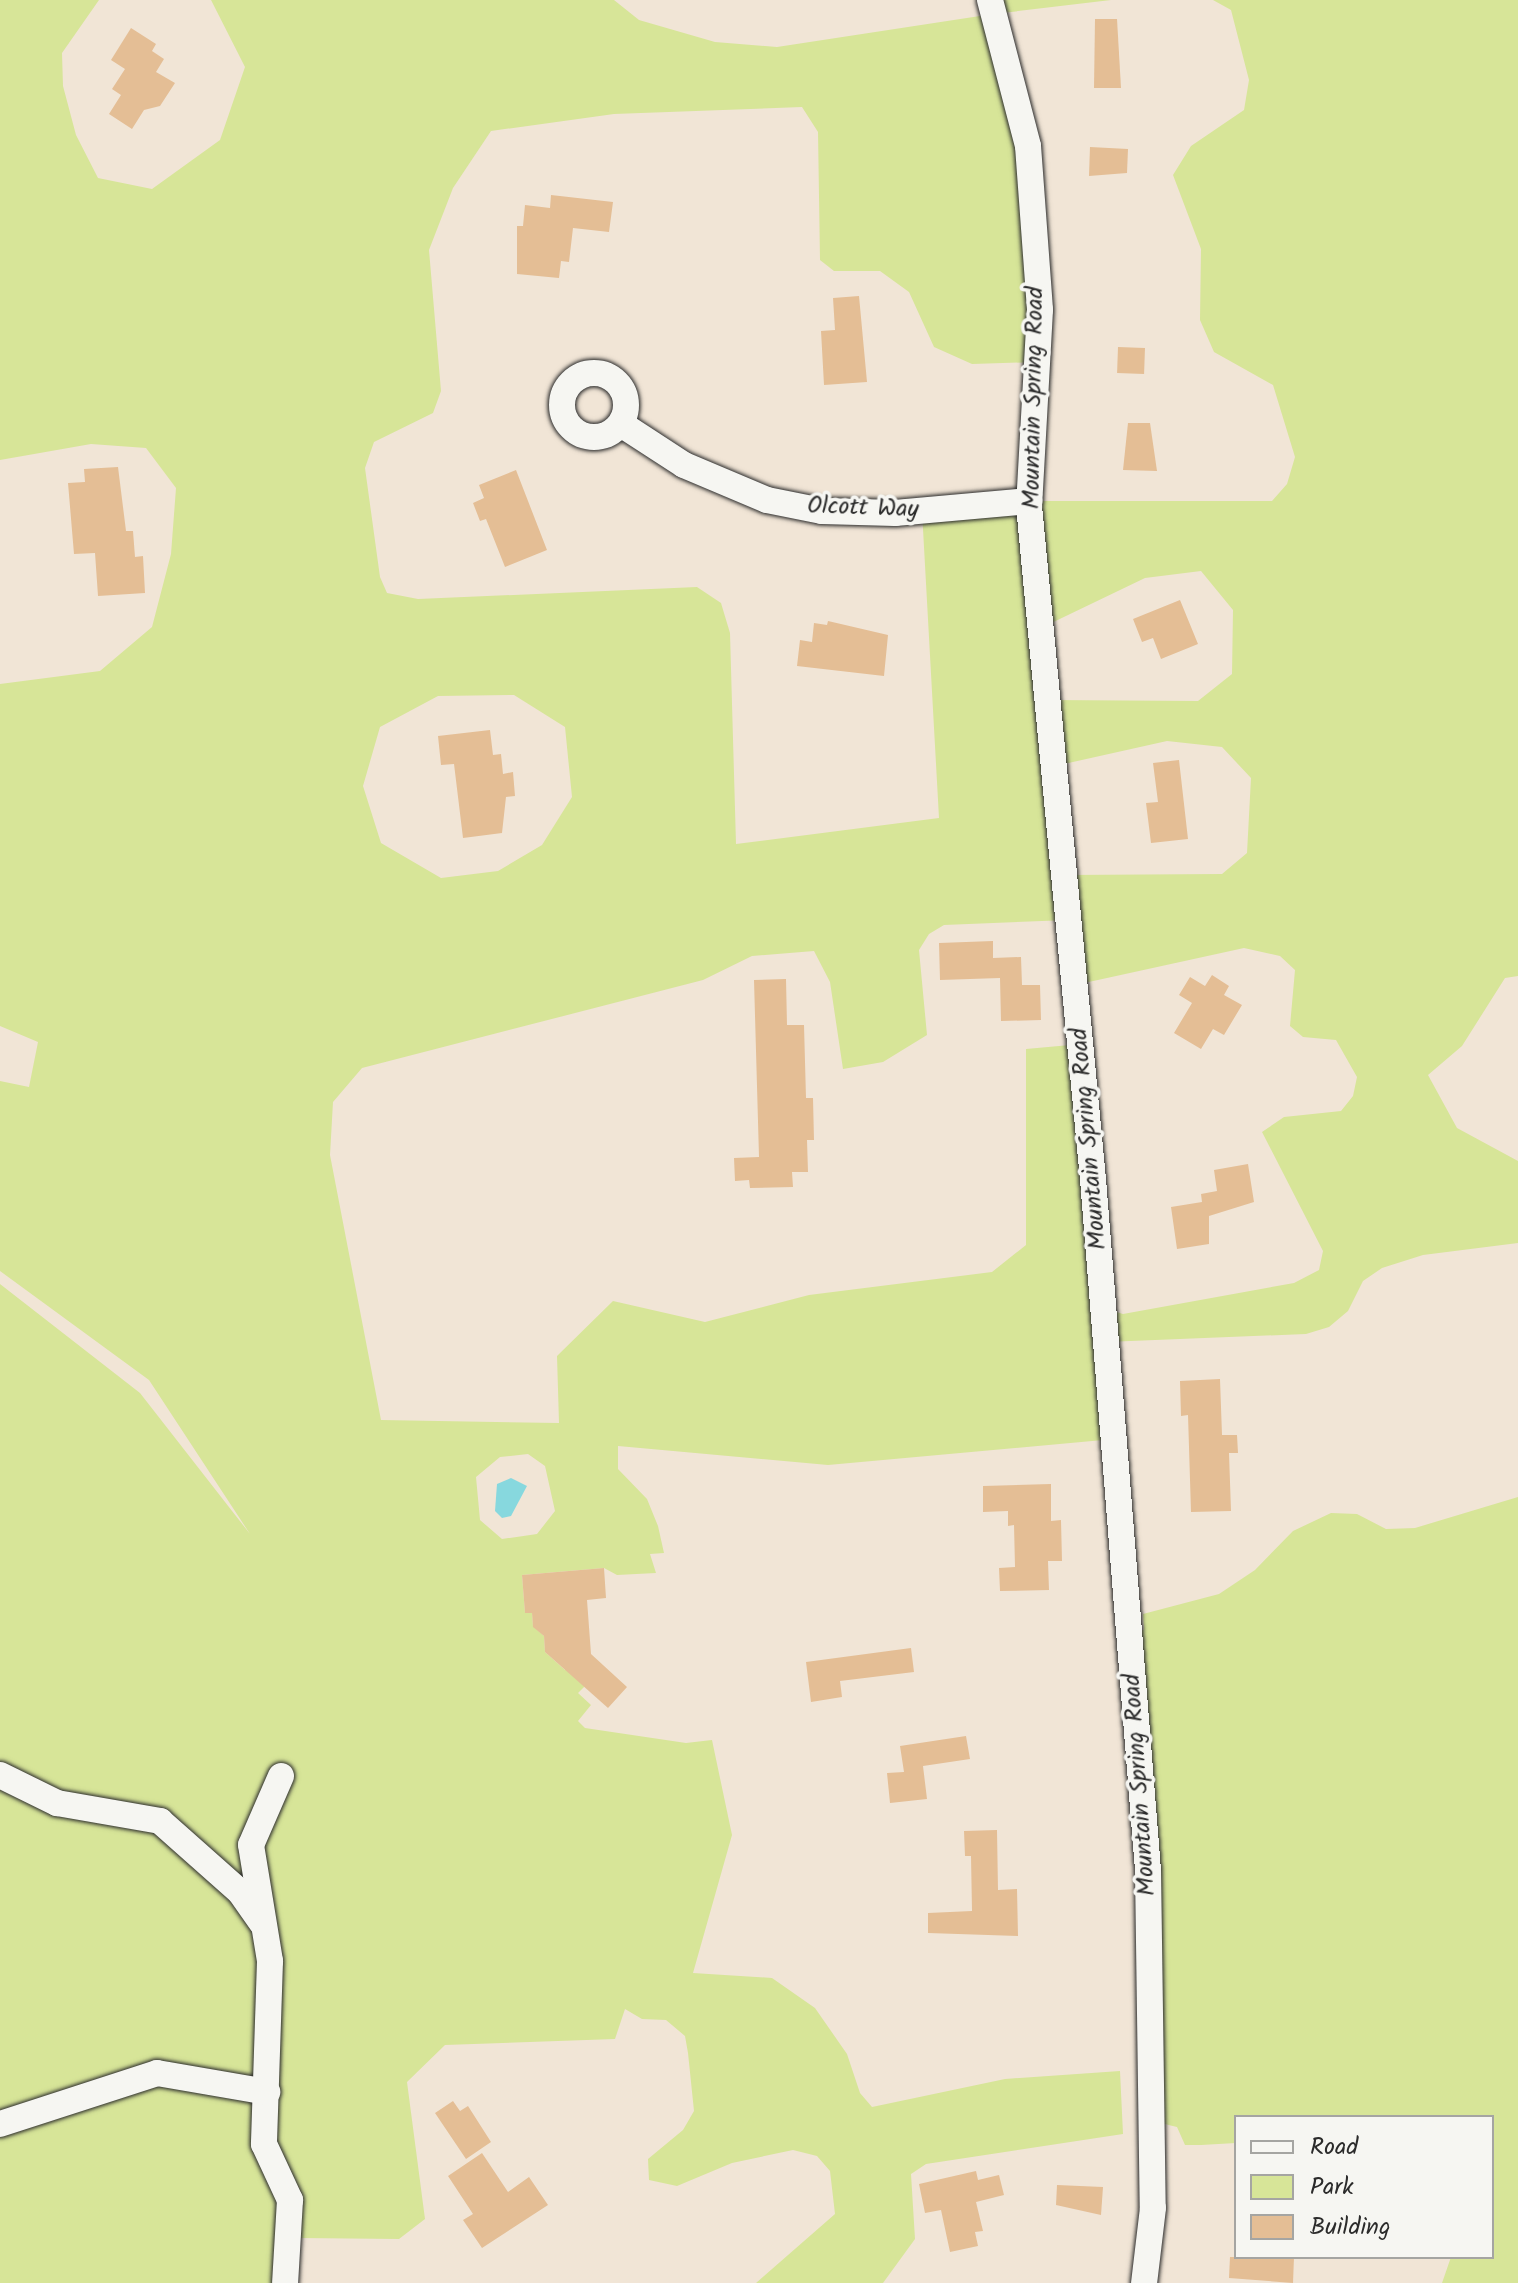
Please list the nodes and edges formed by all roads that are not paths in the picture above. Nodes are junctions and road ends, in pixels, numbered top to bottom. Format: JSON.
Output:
{"nodes":[{"id":1,"x":990,"y":0,"type":"edge"},
{"id":2,"x":621,"y":424,"type":"dead end"},
{"id":3,"x":1029,"y":501,"type":"junction"},
{"id":4,"x":0,"y":1775,"type":"edge"},
{"id":5,"x":281,"y":1776,"type":"dead end"},
{"id":6,"x":266,"y":1929,"type":"junction"},
{"id":7,"x":267,"y":2092,"type":"junction"},
{"id":8,"x":0,"y":2124,"type":"edge"},
{"id":9,"x":285,"y":2283,"type":"edge"},
{"id":10,"x":1144,"y":2283,"type":"edge"}],
"edges":[{"from":1,"to":3,"type":"street","name":"Mountain Spring Road"},
{"from":2,"to":3,"type":"street","name":"Olcott Way"},
{"from":3,"to":10,"type":"street","name":"Mountain Spring Road"},
{"from":4,"to":6,"type":"street"},
{"from":5,"to":6,"type":"street"},
{"from":6,"to":7,"type":"street"},
{"from":7,"to":8,"type":"street"},
{"from":7,"to":9,"type":"street"}]}
